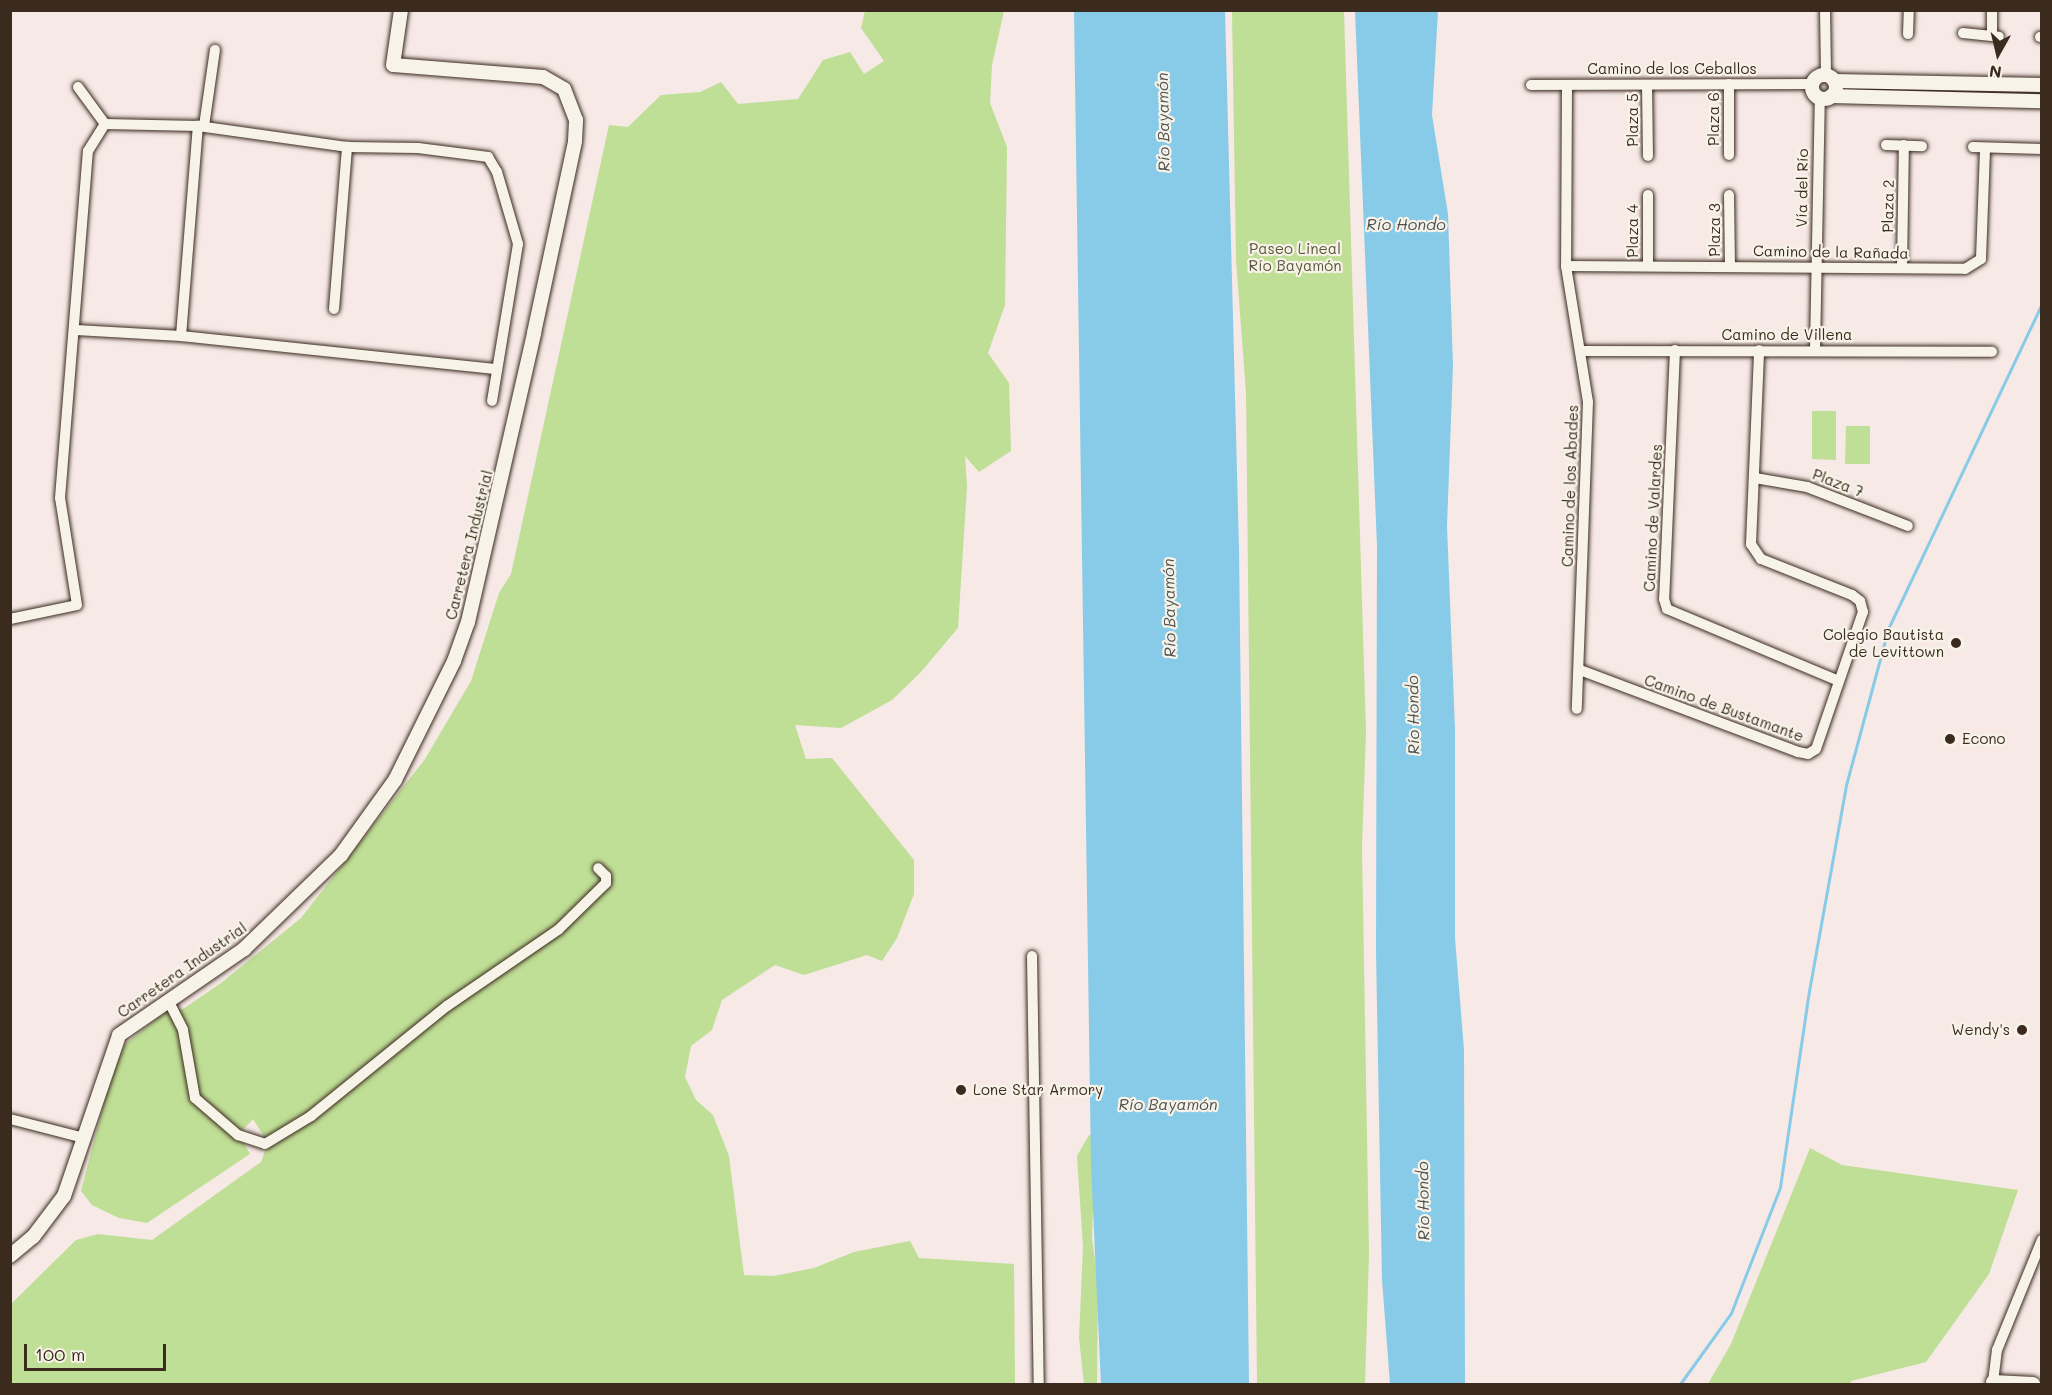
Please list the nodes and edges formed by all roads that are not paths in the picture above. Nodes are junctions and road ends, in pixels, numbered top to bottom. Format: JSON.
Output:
{"nodes":[{"id":1,"x":401,"y":10,"type":"edge"},
{"id":2,"x":1825,"y":10,"type":"edge"},
{"id":3,"x":1909,"y":10,"type":"edge"},
{"id":4,"x":1992,"y":10,"type":"edge"},
{"id":5,"x":1963,"y":33,"type":"dead end"},
{"id":6,"x":1908,"y":34,"type":"dead end"},
{"id":7,"x":215,"y":50,"type":"dead end"},
{"id":8,"x":1830,"y":78,"type":"junction"},
{"id":9,"x":1729,"y":84,"type":"junction"},
{"id":10,"x":1812,"y":84,"type":"junction"},
{"id":11,"x":1531,"y":85,"type":"dead end"},
{"id":12,"x":1567,"y":85,"type":"junction"},
{"id":13,"x":1647,"y":85,"type":"junction"},
{"id":14,"x":2042,"y":85,"type":"edge"},
{"id":15,"x":78,"y":87,"type":"dead end"},
{"id":16,"x":1826,"y":97,"type":"junction"},
{"id":17,"x":2042,"y":100,"type":"edge"},
{"id":18,"x":105,"y":124,"type":"junction"},
{"id":19,"x":201,"y":126,"type":"junction"},
{"id":20,"x":1886,"y":145,"type":"dead end"},
{"id":21,"x":1904,"y":145,"type":"junction"},
{"id":22,"x":1922,"y":146,"type":"dead end"},
{"id":23,"x":347,"y":147,"type":"junction"},
{"id":24,"x":1973,"y":147,"type":"dead end"},
{"id":25,"x":1985,"y":148,"type":"junction"},
{"id":26,"x":2042,"y":149,"type":"edge"},
{"id":27,"x":1729,"y":155,"type":"dead end"},
{"id":28,"x":1648,"y":156,"type":"dead end"},
{"id":29,"x":1648,"y":195,"type":"dead end"},
{"id":30,"x":1729,"y":195,"type":"dead end"},
{"id":31,"x":1730,"y":265,"type":"junction"},
{"id":32,"x":1566,"y":266,"type":"junction"},
{"id":33,"x":1648,"y":266,"type":"junction"},
{"id":34,"x":1816,"y":266,"type":"junction"},
{"id":35,"x":1902,"y":267,"type":"junction"},
{"id":36,"x":334,"y":309,"type":"dead end"},
{"id":37,"x":76,"y":330,"type":"junction"},
{"id":38,"x":181,"y":336,"type":"junction"},
{"id":39,"x":1675,"y":350,"type":"junction"},
{"id":40,"x":1759,"y":350,"type":"junction"},
{"id":41,"x":1815,"y":350,"type":"junction"},
{"id":42,"x":1581,"y":351,"type":"junction"},
{"id":43,"x":1992,"y":352,"type":"dead end"},
{"id":44,"x":497,"y":369,"type":"junction"},
{"id":45,"x":492,"y":401,"type":"dead end"},
{"id":46,"x":1755,"y":478,"type":"junction"},
{"id":47,"x":1908,"y":526,"type":"dead end"},
{"id":48,"x":10,"y":619,"type":"edge"},
{"id":49,"x":1580,"y":670,"type":"junction"},
{"id":50,"x":1839,"y":681,"type":"junction"},
{"id":51,"x":1577,"y":709,"type":"dead end"},
{"id":52,"x":598,"y":868,"type":"dead end"},
{"id":53,"x":1032,"y":956,"type":"dead end"},
{"id":54,"x":169,"y":1002,"type":"junction"},
{"id":55,"x":10,"y":1119,"type":"edge"},
{"id":56,"x":84,"y":1138,"type":"junction"},
{"id":57,"x":2042,"y":1240,"type":"edge"},
{"id":58,"x":10,"y":1256,"type":"edge"},
{"id":59,"x":1993,"y":1382,"type":"joint"},
{"id":60,"x":1039,"y":1384,"type":"edge"},
{"id":61,"x":2033,"y":1384,"type":"edge"}],
"edges":[{"from":1,"to":54,"type":"street","name":"Carretera Industrial"},
{"from":2,"to":8,"type":"street"},
{"from":3,"to":6,"type":"street"},
{"from":4,"to":5,"type":"street"},
{"from":7,"to":19,"type":"street"},
{"from":8,"to":10,"type":"street"},
{"from":8,"to":14,"type":"street"},
{"from":8,"to":16,"type":"street"},
{"from":9,"to":10,"type":"street","name":"Camino de los Ceballos"},
{"from":9,"to":13,"type":"street","name":"Camino de los Ceballos"},
{"from":9,"to":27,"type":"street","name":"Plaza 6"},
{"from":10,"to":16,"type":"street"},
{"from":11,"to":12,"type":"street","name":"Camino de los Ceballos"},
{"from":12,"to":13,"type":"street","name":"Camino de los Ceballos"},
{"from":12,"to":32,"type":"street","name":"Camino de los Abades"},
{"from":13,"to":28,"type":"street","name":"Plaza 5"},
{"from":15,"to":18,"type":"street"},
{"from":16,"to":17,"type":"street"},
{"from":16,"to":34,"type":"street","name":"Vía del Río"},
{"from":18,"to":19,"type":"street"},
{"from":18,"to":37,"type":"street"},
{"from":19,"to":23,"type":"street"},
{"from":19,"to":38,"type":"street"},
{"from":20,"to":21,"type":"street"},
{"from":21,"to":22,"type":"street"},
{"from":21,"to":35,"type":"street","name":"Plaza 2"},
{"from":23,"to":36,"type":"street"},
{"from":23,"to":44,"type":"street"},
{"from":24,"to":25,"type":"street"},
{"from":25,"to":26,"type":"street"},
{"from":25,"to":35,"type":"street","name":"Camino de la Rañada"},
{"from":29,"to":33,"type":"street","name":"Plaza 4"},
{"from":30,"to":31,"type":"street","name":"Plaza 3"},
{"from":31,"to":33,"type":"street","name":"Camino de la Rañada"},
{"from":31,"to":34,"type":"street","name":"Camino de la Rañada"},
{"from":32,"to":33,"type":"street","name":"Camino de la Rañada"},
{"from":32,"to":42,"type":"street","name":"Camino de los Abades"},
{"from":34,"to":35,"type":"street","name":"Camino de la Rañada"},
{"from":34,"to":41,"type":"street","name":"Vía del Río"},
{"from":37,"to":38,"type":"street"},
{"from":37,"to":48,"type":"street"},
{"from":38,"to":44,"type":"street"},
{"from":39,"to":40,"type":"street","name":"Camino de Villena"},
{"from":39,"to":42,"type":"street","name":"Camino de Villena"},
{"from":39,"to":50,"type":"street","name":"Camino de Valardes"},
{"from":40,"to":41,"type":"street","name":"Camino de Villena"},
{"from":40,"to":46,"type":"street","name":"Camino de Bustamante"},
{"from":41,"to":43,"type":"street","name":"Camino de Villena"},
{"from":42,"to":49,"type":"street","name":"Camino de los Abades"},
{"from":44,"to":45,"type":"street"},
{"from":46,"to":47,"type":"street","name":"Plaza 7"},
{"from":46,"to":50,"type":"street","name":"Camino de Bustamante"},
{"from":49,"to":50,"type":"street","name":"Camino de Bustamante"},
{"from":49,"to":51,"type":"street","name":"Camino de los Abades"},
{"from":52,"to":54,"type":"street"},
{"from":53,"to":60,"type":"street"},
{"from":54,"to":56,"type":"street","name":"Carretera Industrial"},
{"from":55,"to":56,"type":"street"},
{"from":56,"to":58,"type":"street","name":"Carretera Industrial"},
{"from":57,"to":59,"type":"street"},
{"from":59,"to":61,"type":"street"}]}
